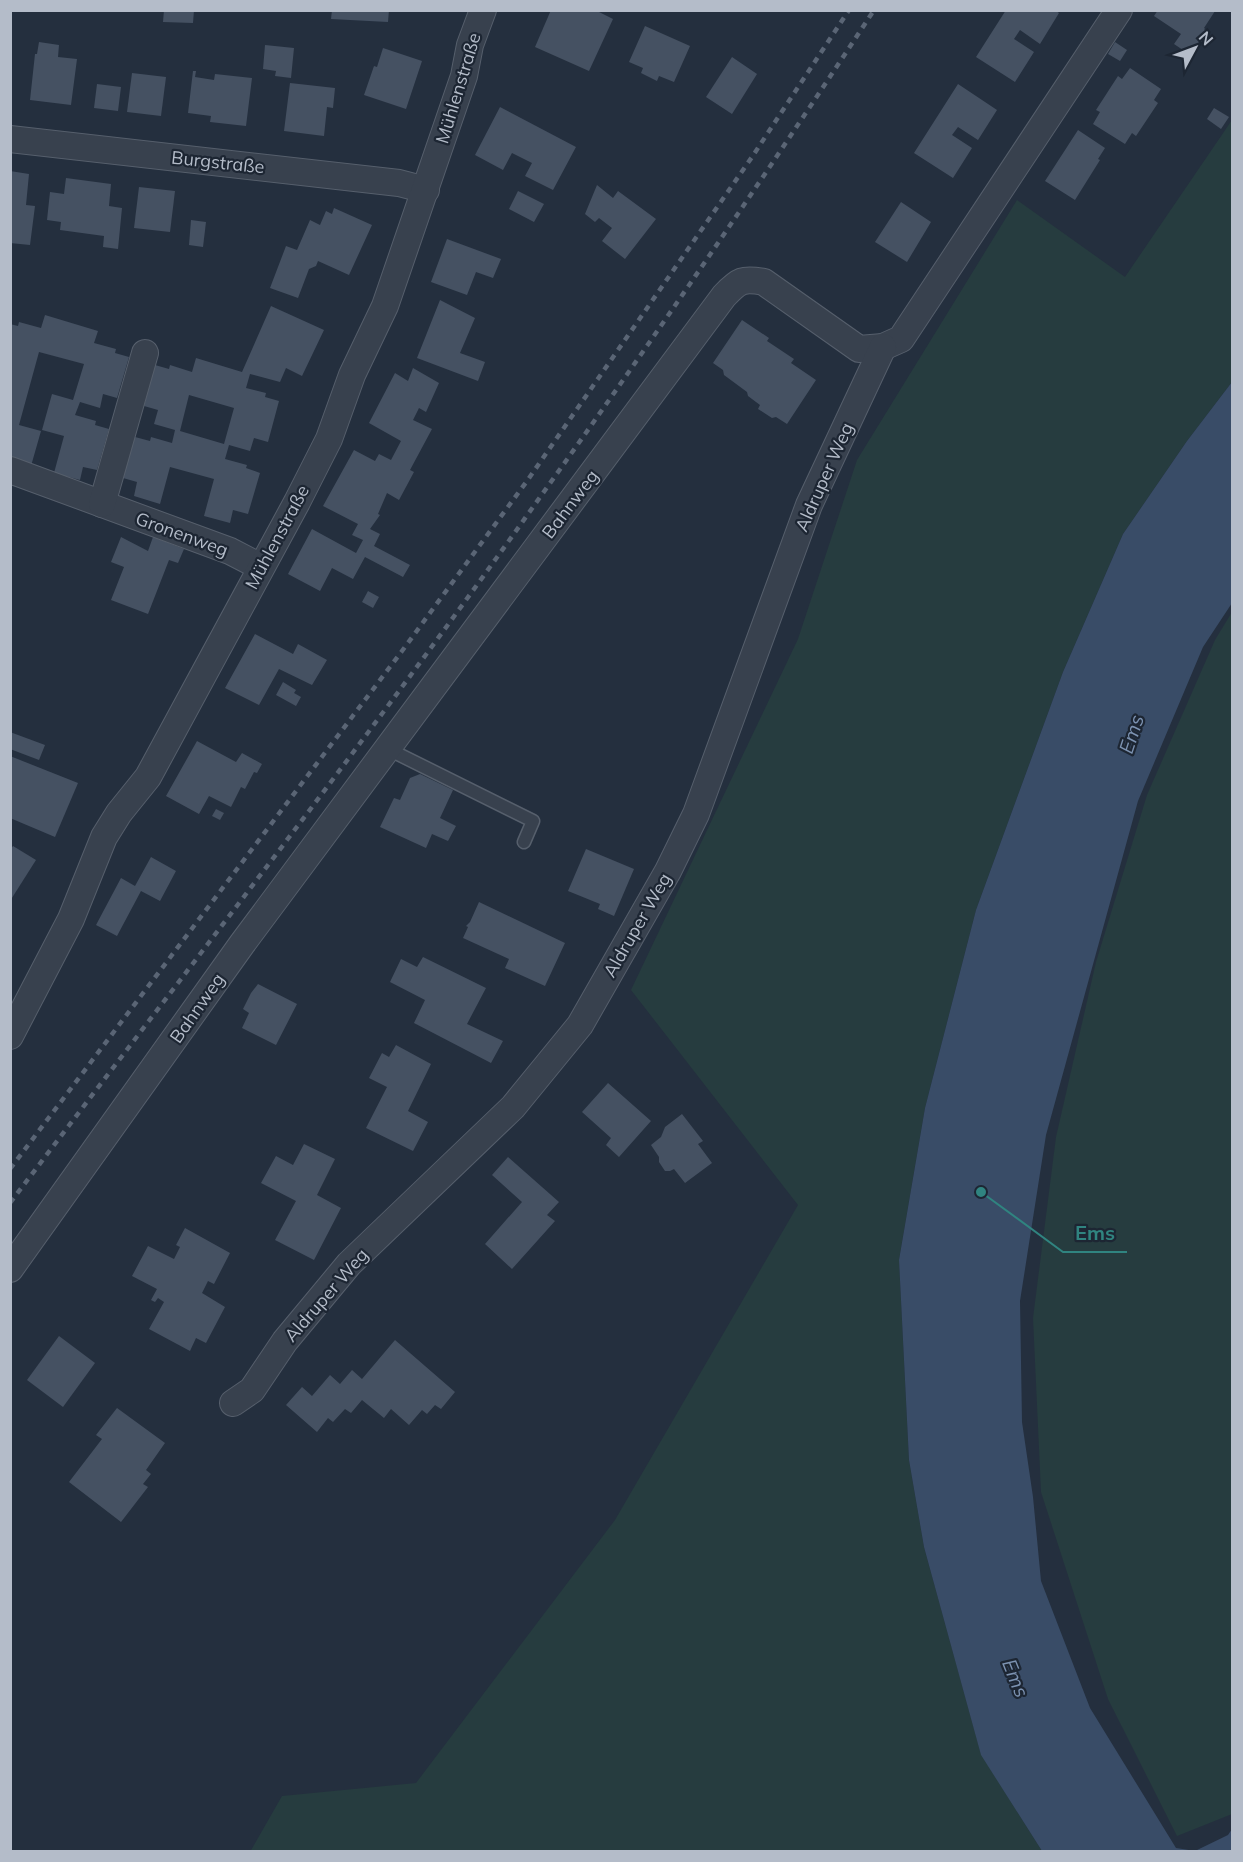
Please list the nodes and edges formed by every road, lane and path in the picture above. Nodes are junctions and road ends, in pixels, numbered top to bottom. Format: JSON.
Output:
{"nodes":[{"id":1,"x":483,"y":10,"type":"edge"},
{"id":2,"x":1119,"y":10,"type":"edge"},
{"id":3,"x":10,"y":139,"type":"edge"},
{"id":4,"x":426,"y":190,"type":"junction"},
{"id":5,"x":883,"y":346,"type":"junction"},
{"id":6,"x":145,"y":353,"type":"dead end"},
{"id":7,"x":10,"y":470,"type":"edge"},
{"id":8,"x":102,"y":504,"type":"junction"},
{"id":9,"x":261,"y":567,"type":"junction"},
{"id":10,"x":388,"y":750,"type":"junction"},
{"id":11,"x":524,"y":842,"type":"dead end"},
{"id":12,"x":10,"y":1036,"type":"edge"},
{"id":13,"x":10,"y":1269,"type":"edge"},
{"id":14,"x":233,"y":1403,"type":"dead end"}],
"edges":[{"from":1,"to":4,"type":"street","name":"Mühlenstraße"},
{"from":2,"to":5,"type":"street"},
{"from":3,"to":4,"type":"street","name":"Burgstraße"},
{"from":4,"to":9,"type":"street","name":"Mühlenstraße"},
{"from":5,"to":10,"type":"street","name":"Bahnweg"},
{"from":5,"to":14,"type":"street","name":"Aldruper Weg"},
{"from":6,"to":8,"type":"street"},
{"from":7,"to":8,"type":"street","name":"Gronenweg"},
{"from":8,"to":9,"type":"street","name":"Gronenweg"},
{"from":9,"to":12,"type":"street","name":"Mühlenstraße"},
{"from":10,"to":11,"type":"lane"},
{"from":10,"to":13,"type":"street","name":"Bahnweg"}]}
